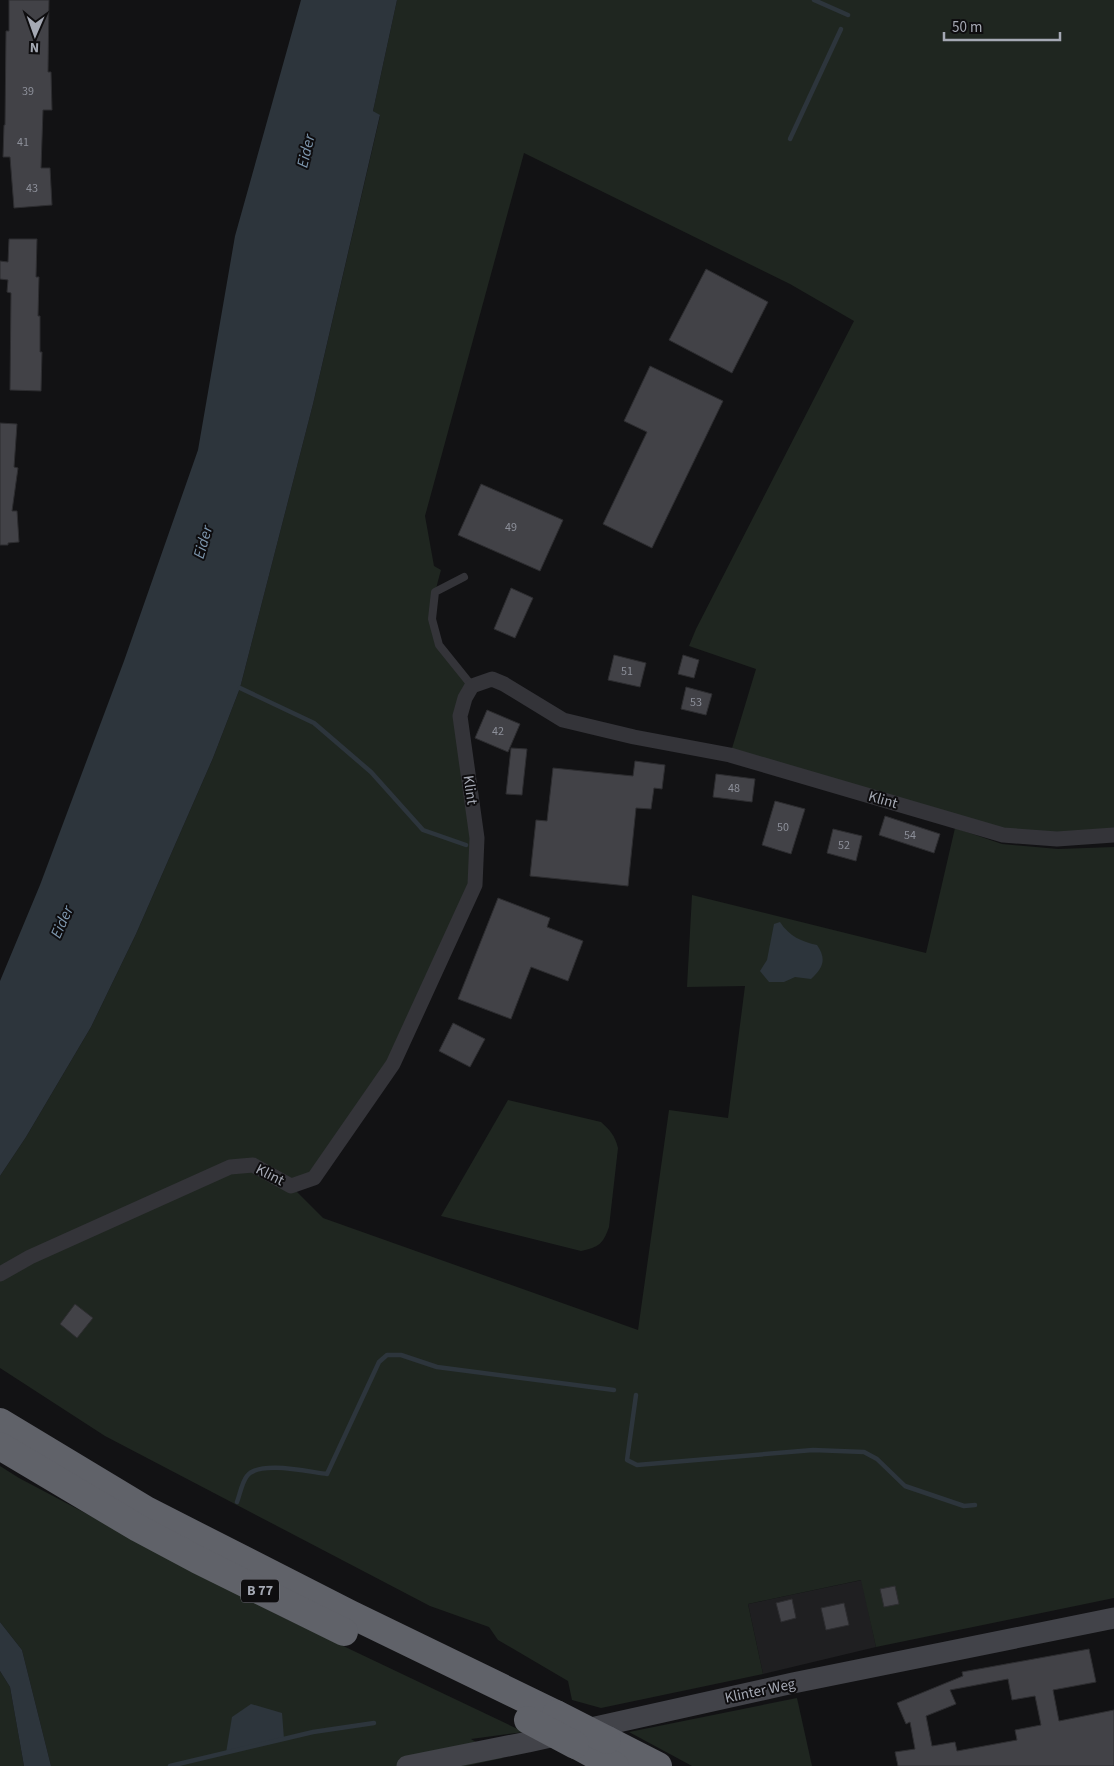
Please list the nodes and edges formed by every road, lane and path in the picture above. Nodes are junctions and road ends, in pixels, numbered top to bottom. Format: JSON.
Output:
{"nodes":[{"id":1,"x":464,"y":577,"type":"dead end"},
{"id":2,"x":472,"y":686,"type":"junction"},
{"id":3,"x":1114,"y":835,"type":"edge"},
{"id":4,"x":0,"y":1274,"type":"edge"},
{"id":5,"x":0,"y":1422,"type":"edge"},
{"id":6,"x":0,"y":1446,"type":"edge"},
{"id":7,"x":1114,"y":1618,"type":"edge"},
{"id":8,"x":407,"y":1766,"type":"edge"},
{"id":9,"x":615,"y":1766,"type":"edge"},
{"id":10,"x":658,"y":1766,"type":"edge"}],
"edges":[{"from":1,"to":2,"type":"lane"},
{"from":2,"to":3,"type":"street","name":"Klint"},
{"from":2,"to":4,"type":"street","name":"Klint"},
{"from":5,"to":10,"type":"highway","number":"B 77","bridge":true},
{"from":6,"to":9,"type":"highway","number":"B 77","bridge":true},
{"from":7,"to":8,"type":"street","name":"Klinter Weg"}]}
